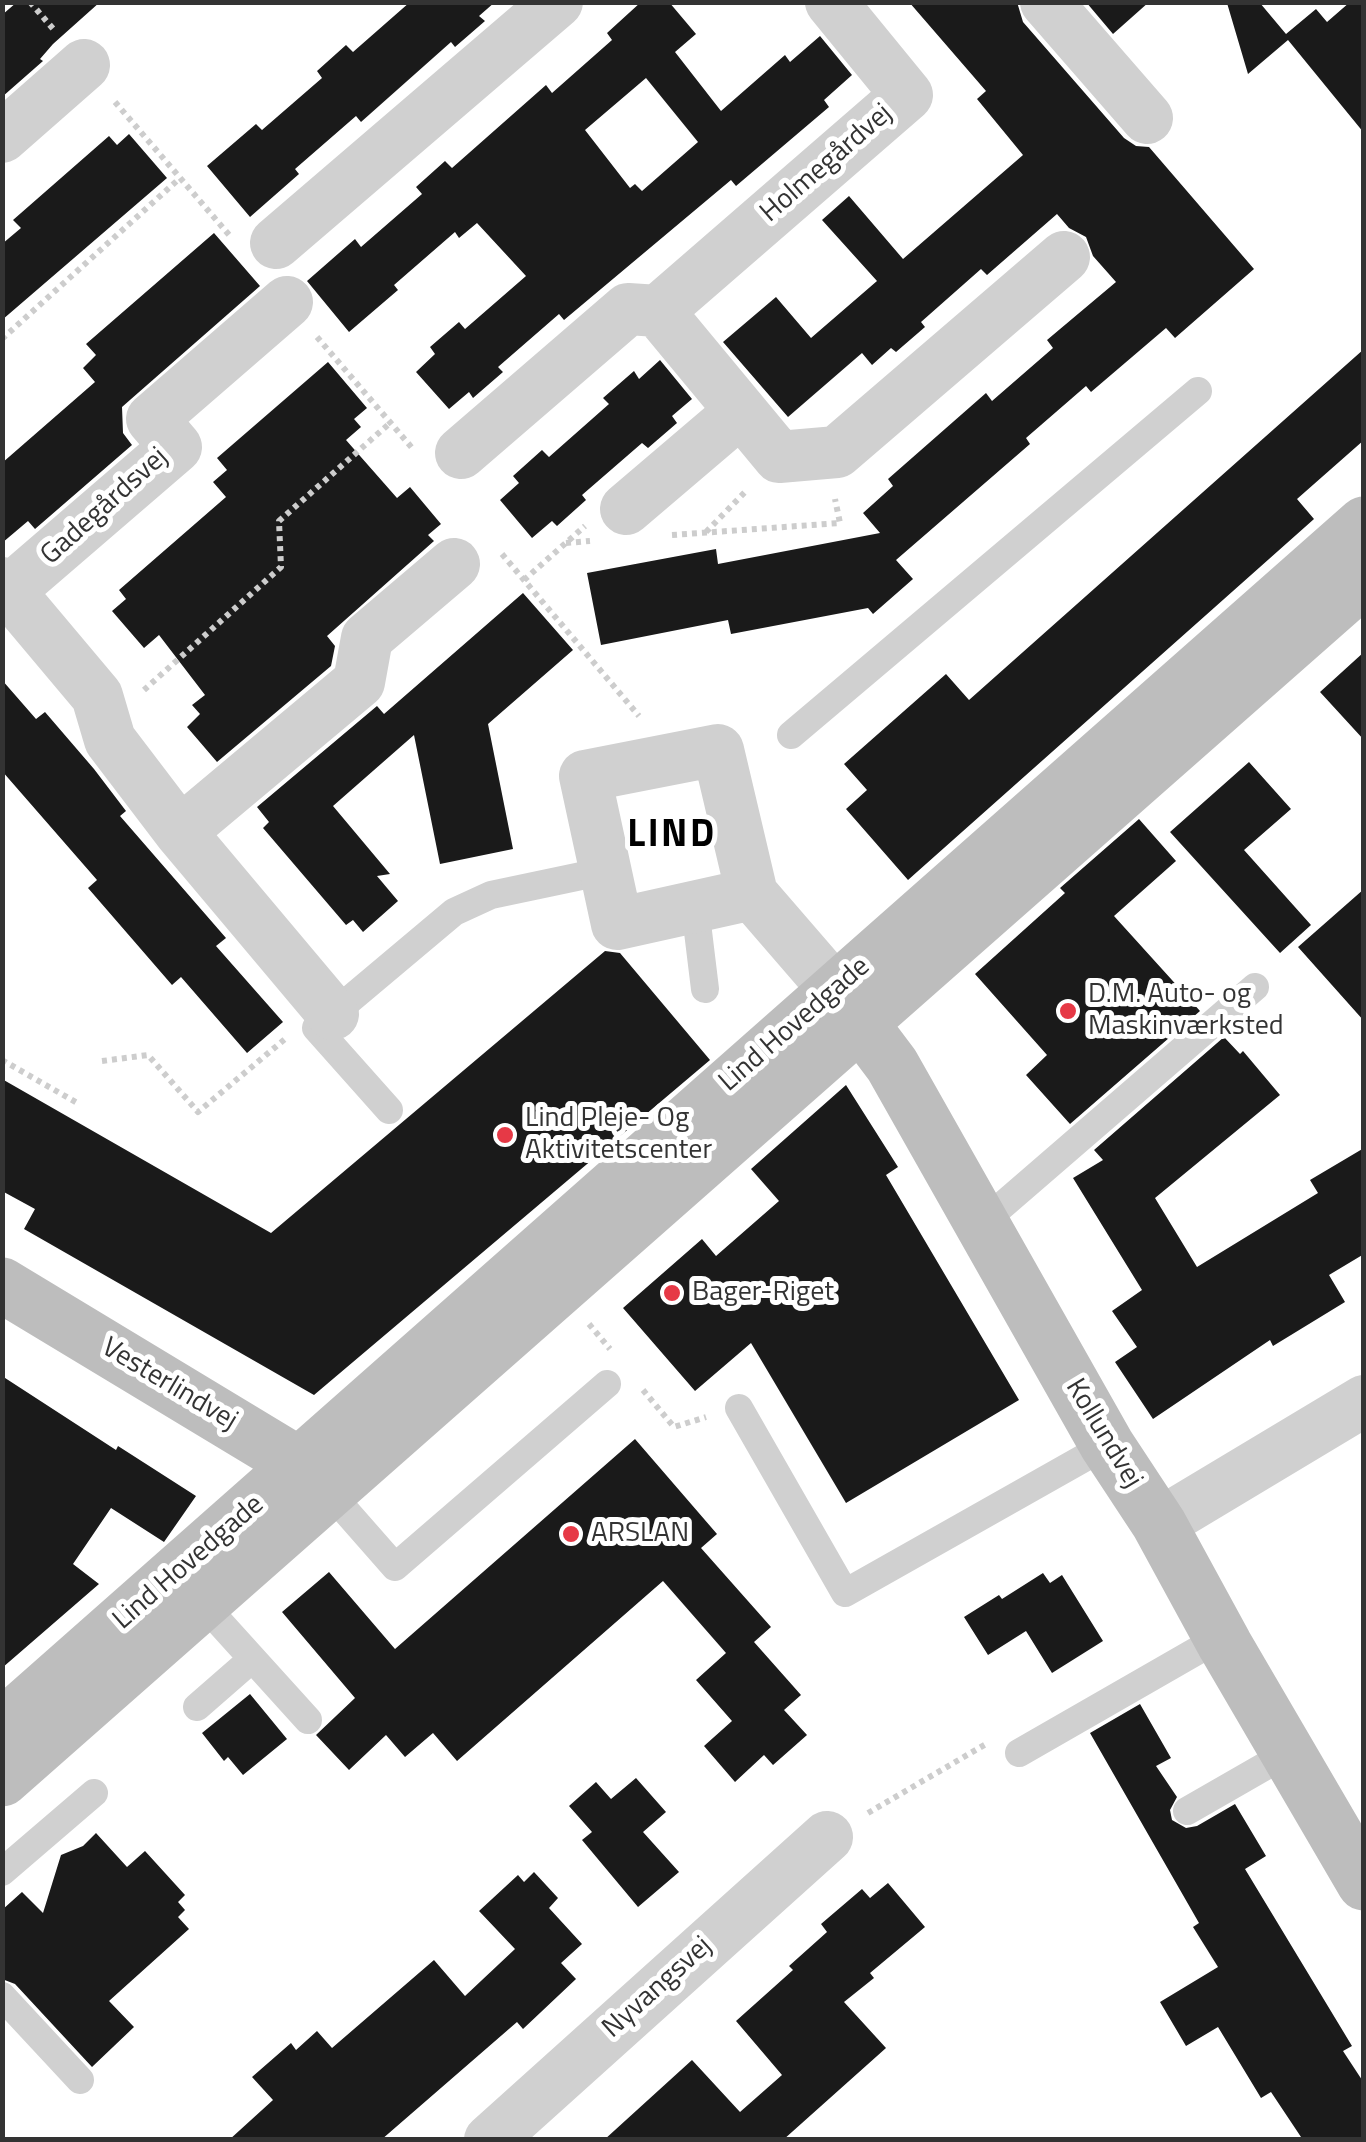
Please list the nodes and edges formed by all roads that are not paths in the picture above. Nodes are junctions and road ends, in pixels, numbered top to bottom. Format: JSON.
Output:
{"nodes":[{"id":1,"x":557,"y":2,"type":"edge"},
{"id":2,"x":831,"y":2,"type":"edge"},
{"id":3,"x":1046,"y":2,"type":"edge"},
{"id":4,"x":84,"y":65,"type":"road end"},
{"id":5,"x":1147,"y":118,"type":"dead end"},
{"id":6,"x":2,"y":137,"type":"edge"},
{"id":7,"x":255,"y":242,"type":"road end"},
{"id":8,"x":1064,"y":257,"type":"dead end"},
{"id":9,"x":287,"y":302,"type":"road end"},
{"id":10,"x":658,"y":311,"type":"junction"},
{"id":11,"x":1198,"y":391,"type":"dead end"},
{"id":12,"x":741,"y":411,"type":"junction"},
{"id":13,"x":440,"y":454,"type":"road end"},
{"id":14,"x":1364,"y":524,"type":"edge"},
{"id":15,"x":632,"y":528,"type":"road end"},
{"id":16,"x":476,"y":556,"type":"road end"},
{"id":17,"x":1364,"y":578,"type":"edge"},
{"id":18,"x":6,"y":587,"type":"edge"},
{"id":19,"x":790,"y":735,"type":"dead end"},
{"id":20,"x":180,"y":832,"type":"junction"},
{"id":21,"x":605,"y":871,"type":"junction"},
{"id":22,"x":752,"y":894,"type":"junction"},
{"id":23,"x":696,"y":907,"type":"junction"},
{"id":24,"x":1256,"y":988,"type":"dead end"},
{"id":25,"x":705,"y":989,"type":"dead end"},
{"id":26,"x":848,"y":1005,"type":"junction"},
{"id":27,"x":325,"y":1021,"type":"junction"},
{"id":28,"x":389,"y":1110,"type":"dead end"},
{"id":29,"x":982,"y":1223,"type":"junction"},
{"id":30,"x":2,"y":1285,"type":"edge"},
{"id":31,"x":607,"y":1384,"type":"dead end"},
{"id":32,"x":1364,"y":1402,"type":"edge"},
{"id":33,"x":739,"y":1408,"type":"dead end"},
{"id":34,"x":1107,"y":1445,"type":"junction"},
{"id":35,"x":315,"y":1479,"type":"junction"},
{"id":36,"x":1159,"y":1524,"type":"junction"},
{"id":37,"x":203,"y":1604,"type":"junction"},
{"id":38,"x":1221,"y":1637,"type":"junction"},
{"id":39,"x":252,"y":1658,"type":"junction"},
{"id":40,"x":197,"y":1707,"type":"dead end"},
{"id":41,"x":308,"y":1720,"type":"dead end"},
{"id":42,"x":2,"y":1727,"type":"edge"},
{"id":43,"x":1288,"y":1753,"type":"junction"},
{"id":44,"x":1019,"y":1754,"type":"dead end"},
{"id":45,"x":2,"y":1780,"type":"edge"},
{"id":46,"x":94,"y":1793,"type":"dead end"},
{"id":47,"x":1187,"y":1812,"type":"dead end"},
{"id":48,"x":827,"y":1838,"type":"dead end"},
{"id":49,"x":2,"y":1872,"type":"edge"},
{"id":50,"x":1364,"y":1883,"type":"edge"},
{"id":51,"x":2,"y":1996,"type":"edge"},
{"id":52,"x":80,"y":2080,"type":"dead end"},
{"id":53,"x":490,"y":2140,"type":"edge"}],
"edges":[{"from":1,"to":7,"type":"street"},
{"from":2,"to":10,"type":"street","name":"Holmegårdvej"},
{"from":3,"to":5,"type":"street"},
{"from":4,"to":6,"type":"street"},
{"from":8,"to":12,"type":"street"},
{"from":9,"to":18,"type":"street","name":"Gadegårdsvej"},
{"from":10,"to":12,"type":"street"},
{"from":10,"to":13,"type":"street","name":"Holmegårdvej"},
{"from":11,"to":19,"type":"lane"},
{"from":12,"to":15,"type":"street"},
{"from":14,"to":26,"type":"main road","name":"Lind Hovedgade"},
{"from":16,"to":20,"type":"street"},
{"from":17,"to":26,"type":"main road","name":"Lind Hovedgade"},
{"from":18,"to":20,"type":"street","name":"Gadegårdsvej"},
{"from":20,"to":27,"type":"street","name":"Gadegårdsvej"},
{"from":21,"to":22,"type":"street"},
{"from":21,"to":23,"type":"street"},
{"from":21,"to":27,"type":"lane"},
{"from":22,"to":23,"type":"street"},
{"from":22,"to":26,"type":"street"},
{"from":23,"to":25,"type":"lane"},
{"from":24,"to":29,"type":"lane"},
{"from":26,"to":29,"type":"main road","name":"Kollundvej"},
{"from":26,"to":35,"type":"main road","name":"Lind Hovedgade"},
{"from":27,"to":28,"type":"lane"},
{"from":29,"to":34,"type":"main road","name":"Kollundvej"},
{"from":30,"to":35,"type":"main road","name":"Vesterlindvej"},
{"from":31,"to":35,"type":"lane"},
{"from":32,"to":36,"type":"street"},
{"from":33,"to":34,"type":"lane"},
{"from":34,"to":36,"type":"main road","name":"Kollundvej"},
{"from":35,"to":37,"type":"main road","name":"Lind Hovedgade"},
{"from":35,"to":42,"type":"main road","name":"Lind Hovedgade"},
{"from":36,"to":38,"type":"main road","name":"Kollundvej"},
{"from":37,"to":39,"type":"lane"},
{"from":37,"to":45,"type":"main road","name":"Lind Hovedgade"},
{"from":38,"to":43,"type":"main road","name":"Kollundvej"},
{"from":38,"to":44,"type":"lane"},
{"from":39,"to":40,"type":"lane"},
{"from":39,"to":41,"type":"lane"},
{"from":43,"to":47,"type":"lane"},
{"from":43,"to":50,"type":"main road","name":"Kollundvej"},
{"from":46,"to":49,"type":"lane"},
{"from":48,"to":53,"type":"street","name":"Nyvangsvej"},
{"from":51,"to":52,"type":"lane"}]}
